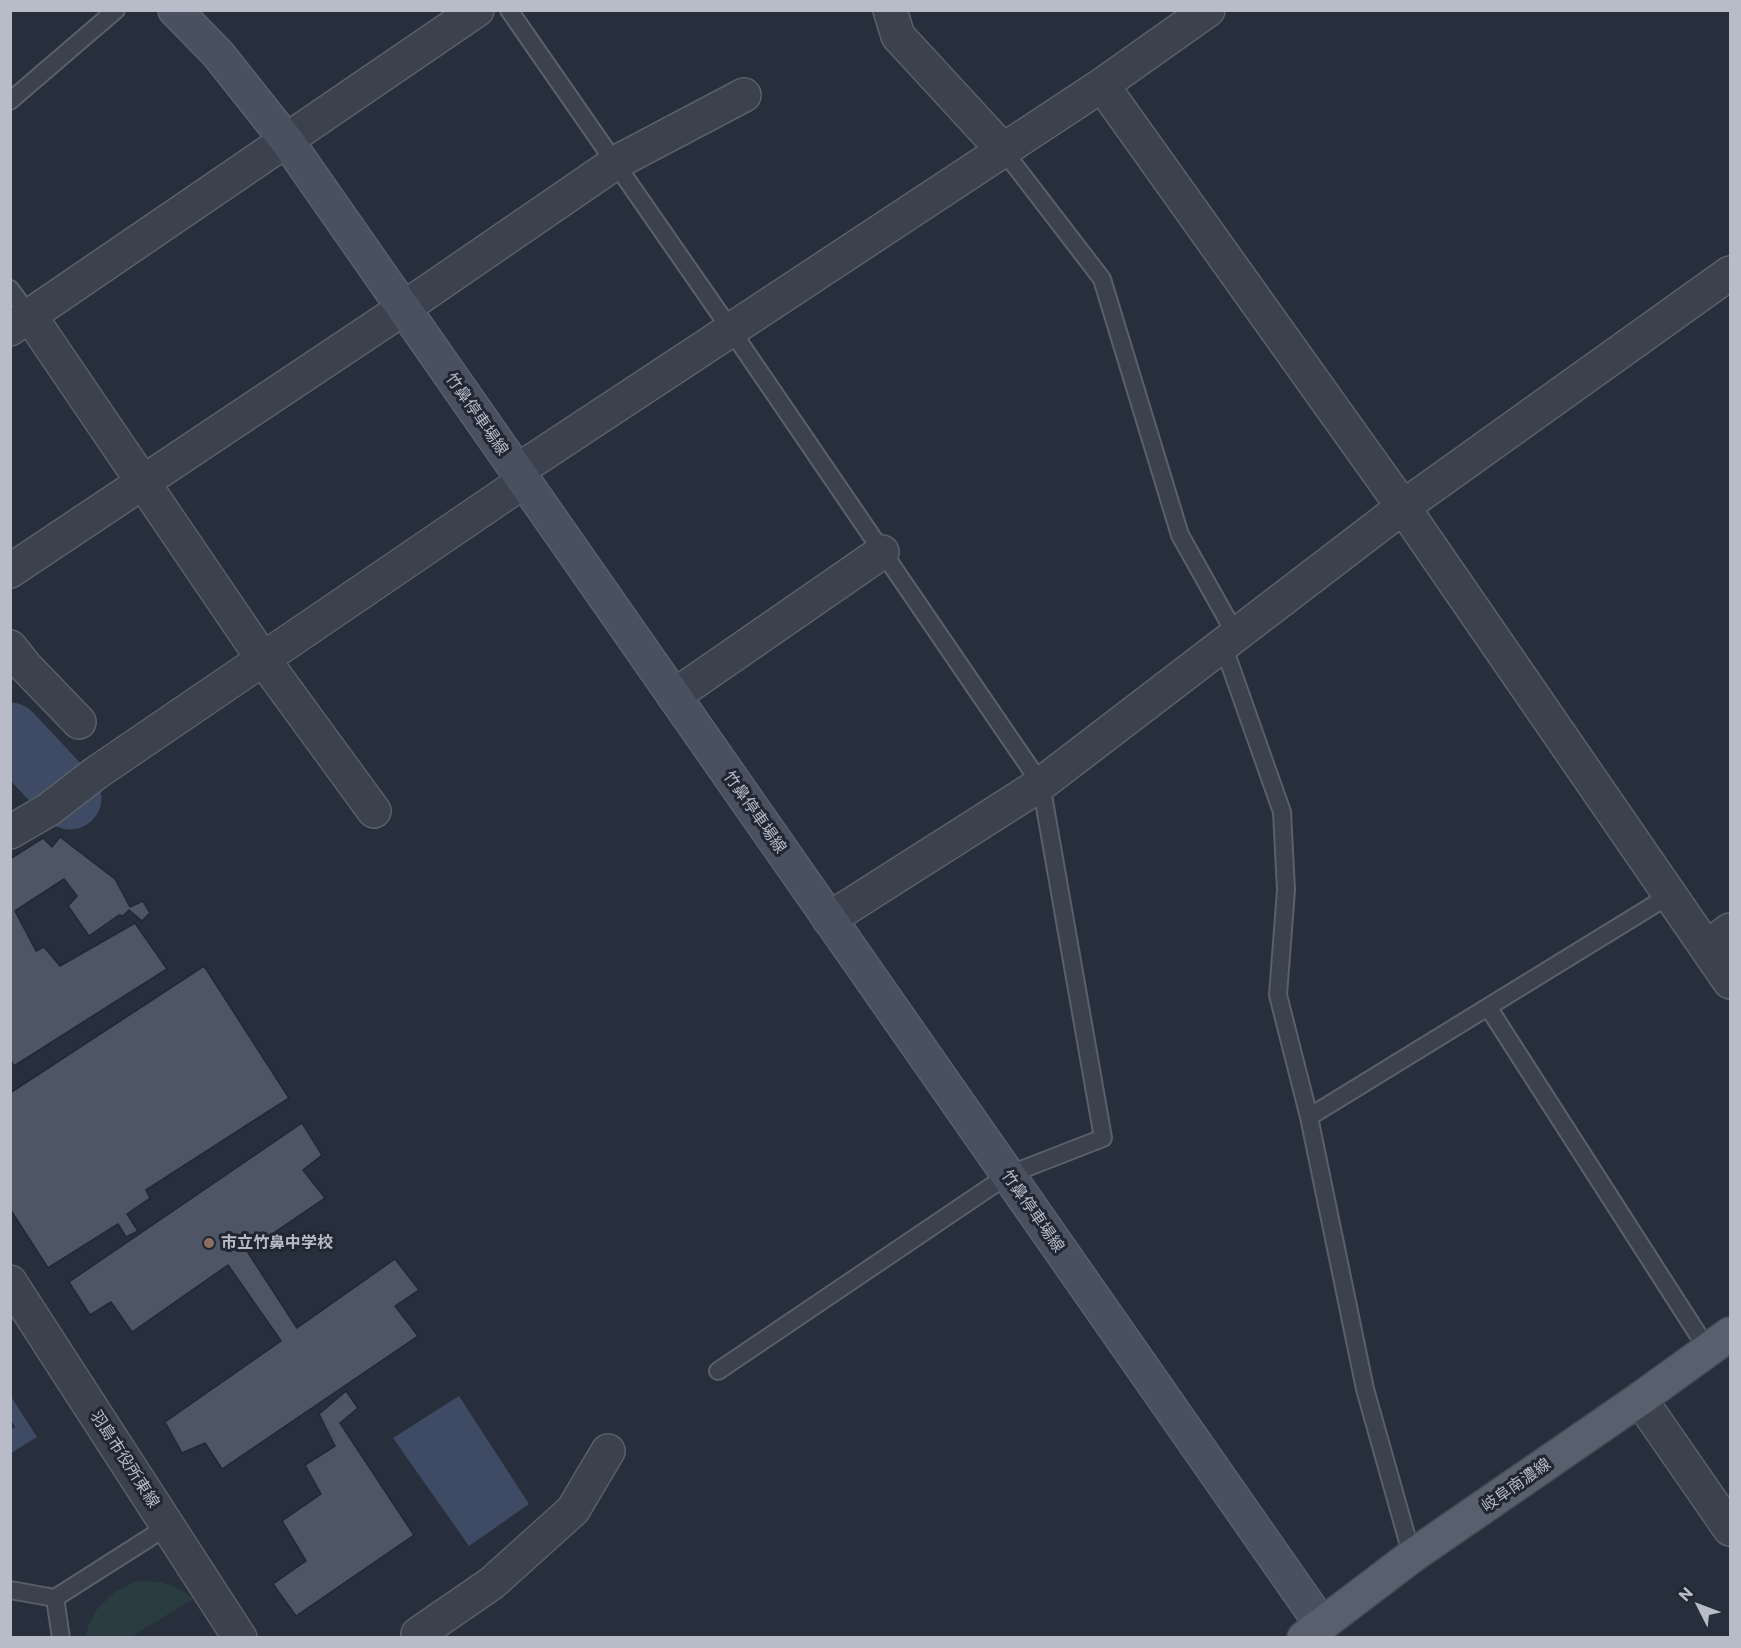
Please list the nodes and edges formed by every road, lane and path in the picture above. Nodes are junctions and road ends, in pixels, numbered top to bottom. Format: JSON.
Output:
{"nodes":[{"id":1,"x":116,"y":10,"type":"edge"},
{"id":2,"x":175,"y":10,"type":"edge"},
{"id":3,"x":477,"y":10,"type":"edge"},
{"id":4,"x":509,"y":10,"type":"edge"},
{"id":5,"x":890,"y":10,"type":"edge"},
{"id":6,"x":1208,"y":10,"type":"edge"},
{"id":7,"x":1102,"y":85,"type":"junction"},
{"id":8,"x":744,"y":95,"type":"dead end"},
{"id":9,"x":10,"y":101,"type":"edge"},
{"id":10,"x":287,"y":141,"type":"junction"},
{"id":11,"x":1003,"y":150,"type":"junction"},
{"id":12,"x":615,"y":163,"type":"junction"},
{"id":13,"x":1731,"y":273,"type":"edge"},
{"id":14,"x":10,"y":289,"type":"edge"},
{"id":15,"x":404,"y":308,"type":"junction"},
{"id":16,"x":20,"y":322,"type":"edge"},
{"id":17,"x":731,"y":330,"type":"junction"},
{"id":18,"x":520,"y":476,"type":"junction"},
{"id":19,"x":145,"y":483,"type":"junction"},
{"id":20,"x":1403,"y":507,"type":"junction"},
{"id":21,"x":882,"y":552,"type":"junction"},
{"id":22,"x":10,"y":571,"type":"edge"},
{"id":23,"x":1229,"y":640,"type":"junction"},
{"id":24,"x":10,"y":647,"type":"edge"},
{"id":25,"x":263,"y":659,"type":"junction"},
{"id":26,"x":674,"y":696,"type":"junction"},
{"id":27,"x":79,"y":722,"type":"dead end"},
{"id":28,"x":1041,"y":784,"type":"junction"},
{"id":29,"x":374,"y":811,"type":"dead end"},
{"id":30,"x":10,"y":832,"type":"edge"},
{"id":31,"x":1670,"y":895,"type":"junction"},
{"id":32,"x":829,"y":919,"type":"junction"},
{"id":33,"x":1719,"y":939,"type":"edge"},
{"id":34,"x":1731,"y":982,"type":"edge"},
{"id":35,"x":1488,"y":1007,"type":"junction"},
{"id":36,"x":1309,"y":1117,"type":"junction"},
{"id":37,"x":1008,"y":1175,"type":"junction"},
{"id":38,"x":10,"y":1282,"type":"edge"},
{"id":39,"x":1719,"y":1342,"type":"edge"},
{"id":40,"x":718,"y":1371,"type":"dead end"},
{"id":41,"x":1640,"y":1399,"type":"junction"},
{"id":42,"x":608,"y":1451,"type":"dead end"},
{"id":43,"x":168,"y":1526,"type":"junction"},
{"id":44,"x":1731,"y":1529,"type":"edge"},
{"id":45,"x":1412,"y":1557,"type":"junction"},
{"id":46,"x":10,"y":1590,"type":"edge"},
{"id":47,"x":55,"y":1598,"type":"junction"},
{"id":48,"x":1318,"y":1633,"type":"edge"},
{"id":49,"x":417,"y":1636,"type":"edge"},
{"id":50,"x":61,"y":1638,"type":"edge"},
{"id":51,"x":240,"y":1638,"type":"edge"}],
"edges":[{"from":1,"to":9,"type":"lane"},
{"from":2,"to":10,"type":"main road","name":"竹鼻停車場線"},
{"from":3,"to":10,"type":"street"},
{"from":4,"to":12,"type":"lane"},
{"from":5,"to":11,"type":"street"},
{"from":6,"to":7,"type":"street"},
{"from":7,"to":11,"type":"street"},
{"from":7,"to":20,"type":"street"},
{"from":8,"to":12,"type":"street"},
{"from":10,"to":15,"type":"main road","name":"竹鼻停車場線"},
{"from":10,"to":16,"type":"street"},
{"from":11,"to":17,"type":"street"},
{"from":11,"to":23,"type":"lane"},
{"from":12,"to":15,"type":"street"},
{"from":12,"to":17,"type":"lane"},
{"from":13,"to":20,"type":"street"},
{"from":14,"to":16,"type":"lane"},
{"from":15,"to":18,"type":"main road","name":"竹鼻停車場線"},
{"from":15,"to":19,"type":"street"},
{"from":16,"to":19,"type":"street"},
{"from":17,"to":18,"type":"street"},
{"from":17,"to":21,"type":"lane"},
{"from":18,"to":25,"type":"street"},
{"from":18,"to":26,"type":"main road","name":"竹鼻停車場線"},
{"from":19,"to":22,"type":"street"},
{"from":19,"to":25,"type":"street"},
{"from":20,"to":23,"type":"street"},
{"from":20,"to":31,"type":"street"},
{"from":21,"to":26,"type":"street"},
{"from":21,"to":28,"type":"lane"},
{"from":23,"to":28,"type":"street"},
{"from":23,"to":36,"type":"lane"},
{"from":24,"to":27,"type":"street"},
{"from":25,"to":29,"type":"street"},
{"from":25,"to":30,"type":"street"},
{"from":26,"to":32,"type":"main road","name":"竹鼻停車場線"},
{"from":28,"to":32,"type":"street"},
{"from":28,"to":37,"type":"lane"},
{"from":31,"to":33,"type":"street"},
{"from":31,"to":35,"type":"lane"},
{"from":32,"to":37,"type":"main road","name":"竹鼻停車場線"},
{"from":33,"to":34,"type":"street"},
{"from":35,"to":36,"type":"lane"},
{"from":35,"to":39,"type":"lane"},
{"from":36,"to":45,"type":"lane"},
{"from":37,"to":40,"type":"lane"},
{"from":37,"to":48,"type":"main road","name":"竹鼻停車場線"},
{"from":38,"to":43,"type":"street","name":"羽島市役所東線"},
{"from":39,"to":41,"type":"main road","name":"岐阜南濃線"},
{"from":41,"to":44,"type":"street"},
{"from":41,"to":45,"type":"main road","name":"岐阜南濃線"},
{"from":42,"to":49,"type":"street"},
{"from":43,"to":47,"type":"lane"},
{"from":43,"to":51,"type":"street","name":"羽島市役所東線"},
{"from":45,"to":48,"type":"main road","name":"岐阜南濃線"},
{"from":46,"to":47,"type":"lane"},
{"from":47,"to":50,"type":"lane"}]}
